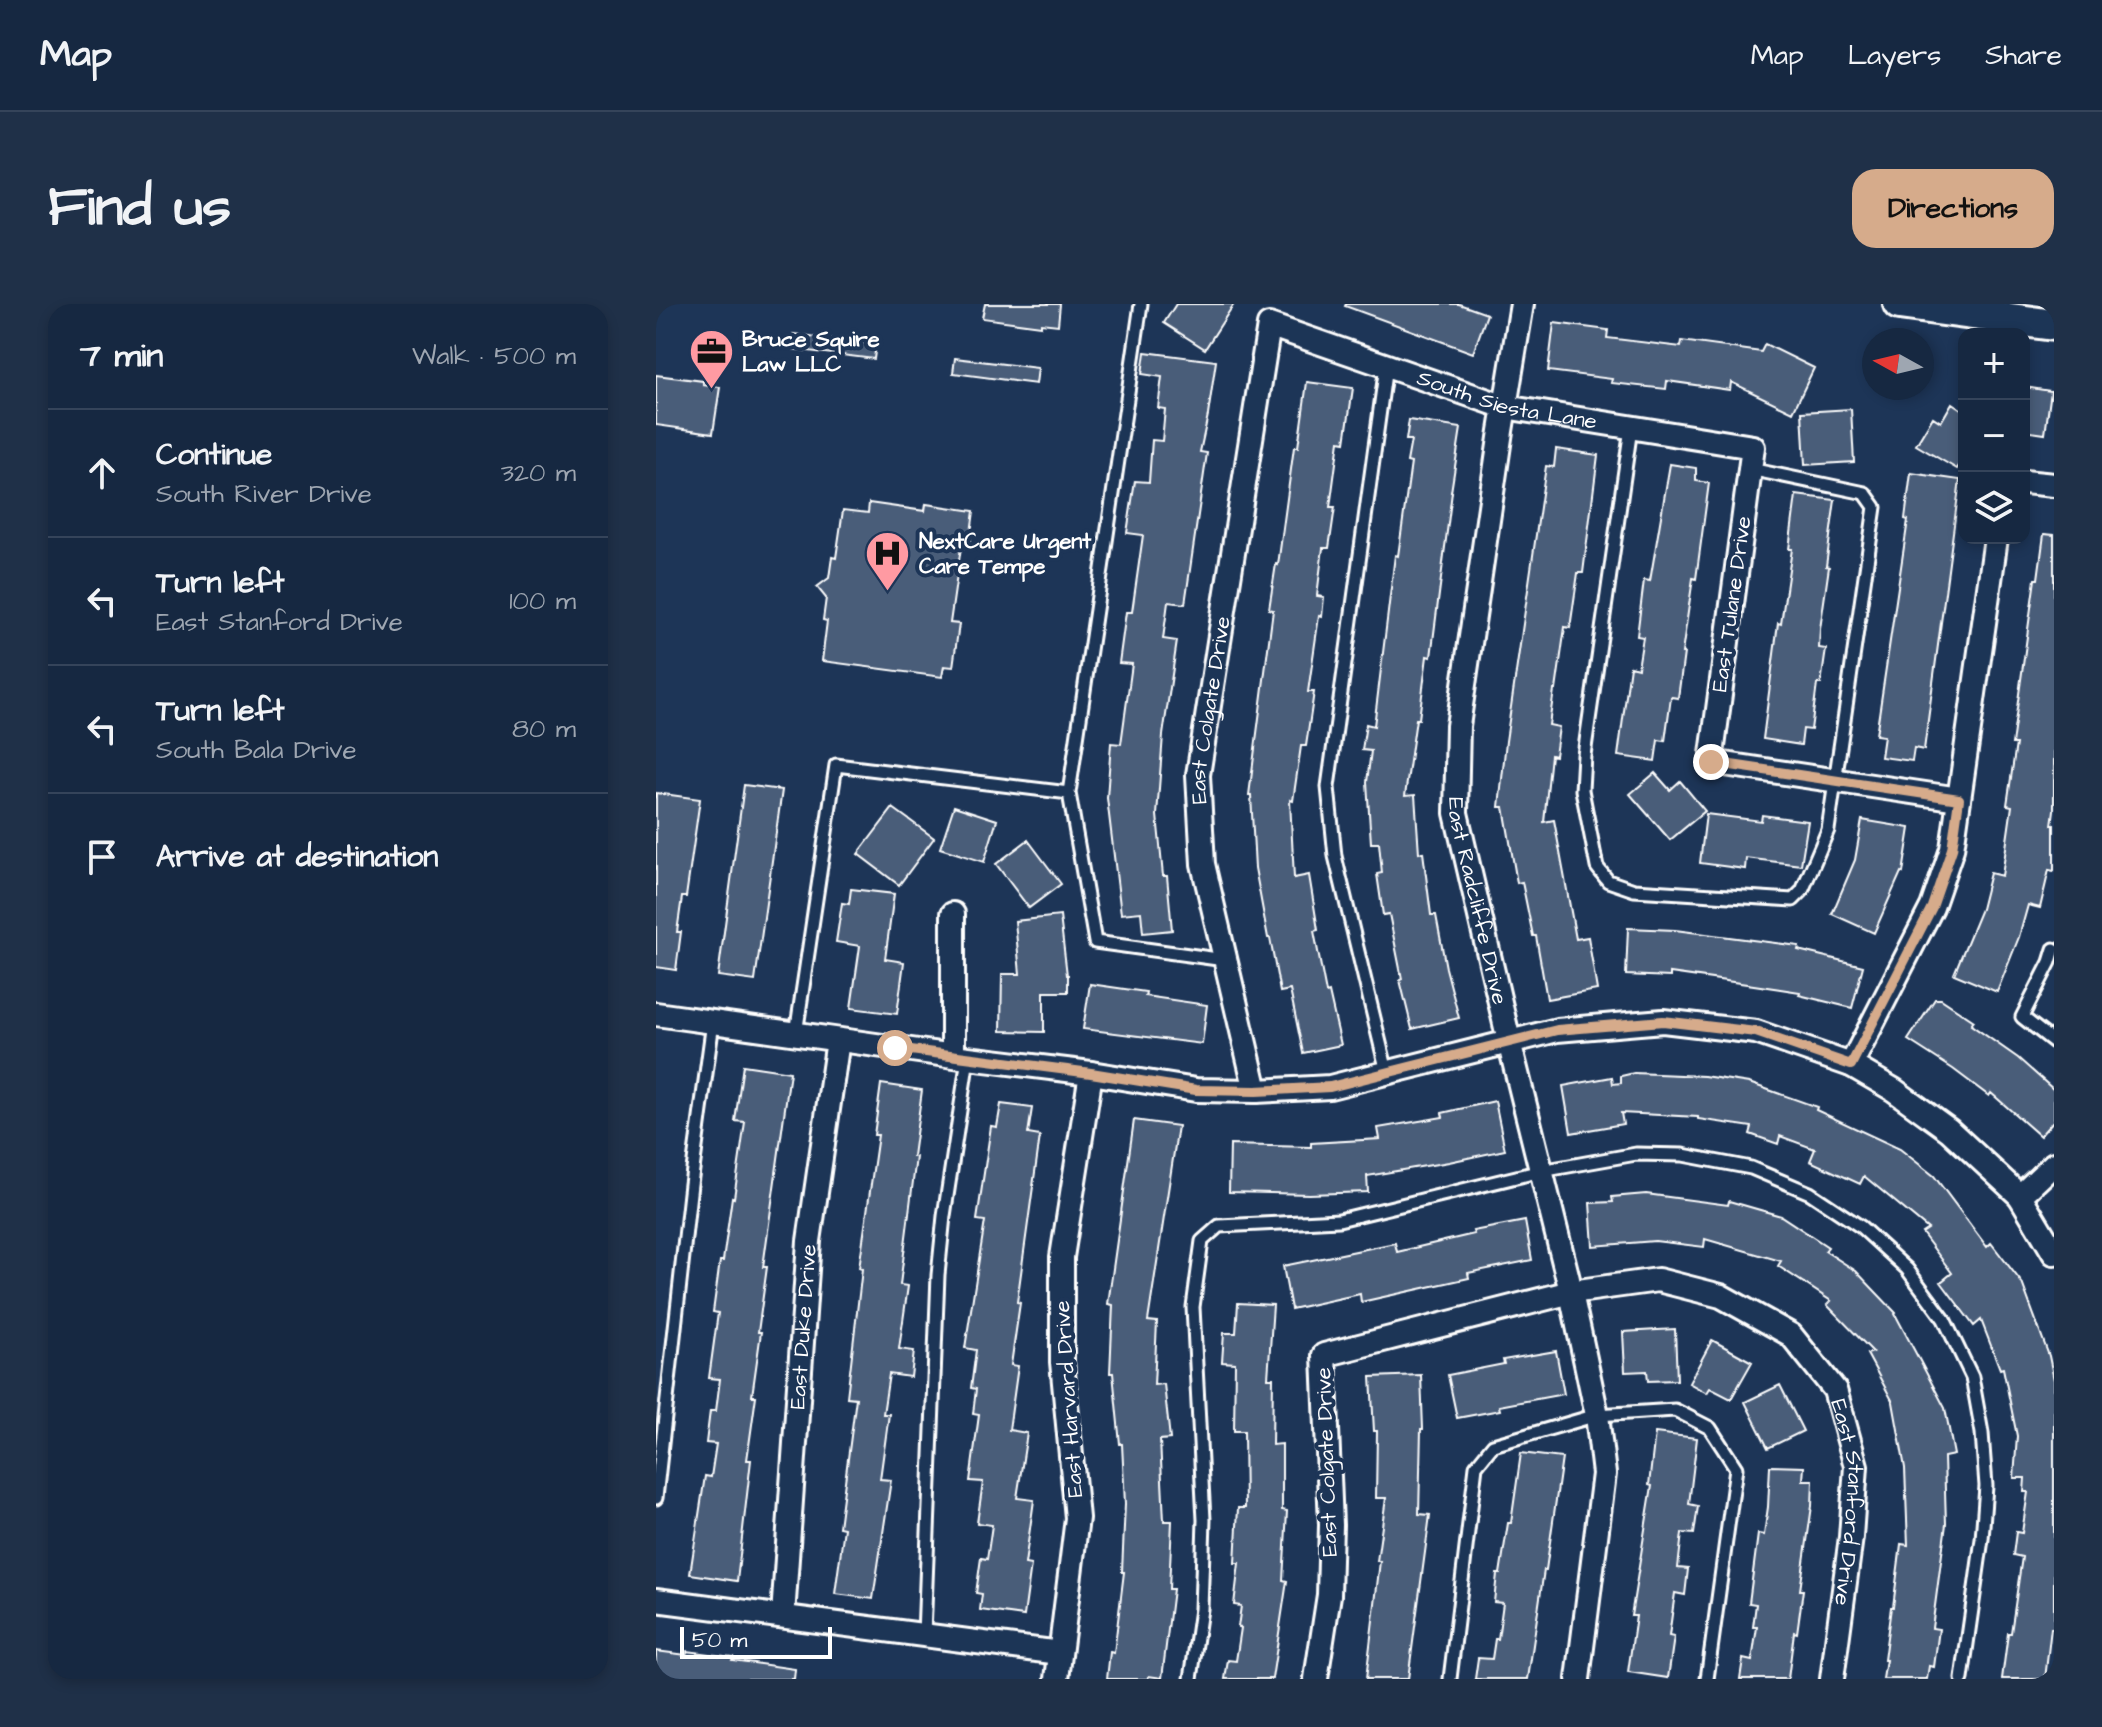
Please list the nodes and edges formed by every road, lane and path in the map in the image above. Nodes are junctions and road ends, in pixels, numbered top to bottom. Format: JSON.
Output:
{"nodes":[{"id":1,"x":1141,"y":304,"type":"edge"},
{"id":2,"x":1522,"y":304,"type":"edge"},
{"id":3,"x":1899,"y":304,"type":"edge"},
{"id":4,"x":1269,"y":325,"type":"joint"},
{"id":5,"x":2054,"y":325,"type":"edge"},
{"id":6,"x":1386,"y":366,"type":"junction"},
{"id":7,"x":1505,"y":407,"type":"junction"},
{"id":8,"x":1631,"y":428,"type":"junction"},
{"id":9,"x":1752,"y":458,"type":"junction"},
{"id":10,"x":2030,"y":483,"type":"edge"},
{"id":11,"x":2054,"y":485,"type":"edge"},
{"id":12,"x":1995,"y":544,"type":"edge"},
{"id":13,"x":1835,"y":780,"type":"junction"},
{"id":14,"x":1069,"y":793,"type":"junction"},
{"id":15,"x":1959,"y":799,"type":"junction"},
{"id":16,"x":953,"y":914,"type":"dead end"},
{"id":17,"x":2054,"y":949,"type":"edge"},
{"id":18,"x":1225,"y":960,"type":"junction"},
{"id":19,"x":656,"y":1014,"type":"edge"},
{"id":20,"x":713,"y":1022,"type":"junction"},
{"id":21,"x":796,"y":1034,"type":"junction"},
{"id":22,"x":838,"y":1040,"type":"junction"},
{"id":23,"x":1509,"y":1041,"type":"junction"},
{"id":24,"x":2054,"y":1042,"type":"edge"},
{"id":25,"x":960,"y":1056,"type":"junction"},
{"id":26,"x":1851,"y":1065,"type":"junction"},
{"id":27,"x":1387,"y":1072,"type":"junction"},
{"id":28,"x":1091,"y":1073,"type":"junction"},
{"id":29,"x":1256,"y":1091,"type":"junction"},
{"id":30,"x":2054,"y":1164,"type":"edge"},
{"id":31,"x":1541,"y":1171,"type":"junction"},
{"id":32,"x":2020,"y":1196,"type":"junction"},
{"id":33,"x":2054,"y":1253,"type":"edge"},
{"id":34,"x":1571,"y":1292,"type":"junction"},
{"id":35,"x":1597,"y":1415,"type":"junction"},
{"id":36,"x":656,"y":1498,"type":"edge"},
{"id":37,"x":656,"y":1600,"type":"edge"},
{"id":38,"x":783,"y":1616,"type":"junction"},
{"id":39,"x":924,"y":1635,"type":"junction"},
{"id":40,"x":1060,"y":1653,"type":"junction"},
{"id":41,"x":1057,"y":1679,"type":"edge"},
{"id":42,"x":1191,"y":1679,"type":"edge"},
{"id":43,"x":1316,"y":1679,"type":"edge"},
{"id":44,"x":1450,"y":1679,"type":"edge"},
{"id":45,"x":1578,"y":1679,"type":"edge"},
{"id":46,"x":1707,"y":1679,"type":"edge"},
{"id":47,"x":1832,"y":1679,"type":"edge"},
{"id":48,"x":1962,"y":1679,"type":"edge"}],
"edges":[{"from":1,"to":14,"type":"lane"},
{"from":2,"to":7,"type":"street","name":"East Radcliffe Drive"},
{"from":3,"to":5,"type":"main road"},
{"from":4,"to":6,"type":"street","name":"South Siesta Lane"},
{"from":4,"to":18,"type":"street","name":"East Colgate Drive"},
{"from":6,"to":7,"type":"street","name":"South Siesta Lane"},
{"from":6,"to":27,"type":"lane"},
{"from":7,"to":8,"type":"street","name":"South Siesta Lane"},
{"from":7,"to":23,"type":"street","name":"East Radcliffe Drive"},
{"from":8,"to":9,"type":"street","name":"South Siesta Lane"},
{"from":8,"to":13,"type":"lane"},
{"from":9,"to":13,"type":"lane"},
{"from":9,"to":13,"type":"street","name":"East Tulane Drive"},
{"from":10,"to":11,"type":"street"},
{"from":12,"to":15,"type":"street"},
{"from":13,"to":15,"type":"street"},
{"from":14,"to":18,"type":"lane"},
{"from":14,"to":21,"type":"lane"},
{"from":15,"to":26,"type":"street"},
{"from":16,"to":25,"type":"street"},
{"from":17,"to":24,"type":"lane"},
{"from":18,"to":29,"type":"street","name":"East Colgate Drive"},
{"from":19,"to":20,"type":"street"},
{"from":20,"to":21,"type":"street"},
{"from":20,"to":36,"type":"lane"},
{"from":21,"to":22,"type":"street"},
{"from":22,"to":25,"type":"street"},
{"from":22,"to":38,"type":"street","name":"East Duke Drive"},
{"from":23,"to":26,"type":"street"},
{"from":23,"to":27,"type":"street"},
{"from":23,"to":31,"type":"street","name":"East Radcliffe Drive"},
{"from":25,"to":28,"type":"street"},
{"from":25,"to":39,"type":"lane"},
{"from":26,"to":32,"type":"street"},
{"from":27,"to":29,"type":"street"},
{"from":28,"to":29,"type":"street"},
{"from":28,"to":40,"type":"street","name":"East Harvard Drive"},
{"from":30,"to":32,"type":"street"},
{"from":31,"to":34,"type":"street","name":"East Radcliffe Drive"},
{"from":31,"to":42,"type":"lane"},
{"from":31,"to":48,"type":"lane"},
{"from":32,"to":33,"type":"street"},
{"from":34,"to":35,"type":"street","name":"East Radcliffe Drive"},
{"from":34,"to":43,"type":"street","name":"East Colgate Drive"},
{"from":34,"to":47,"type":"street","name":"East Stanford Drive"},
{"from":35,"to":44,"type":"lane"},
{"from":35,"to":45,"type":"street","name":"East Radcliffe Drive"},
{"from":35,"to":46,"type":"lane"},
{"from":37,"to":38,"type":"street"},
{"from":38,"to":39,"type":"street"},
{"from":39,"to":40,"type":"street"},
{"from":40,"to":41,"type":"street","name":"East Harvard Drive"}]}
